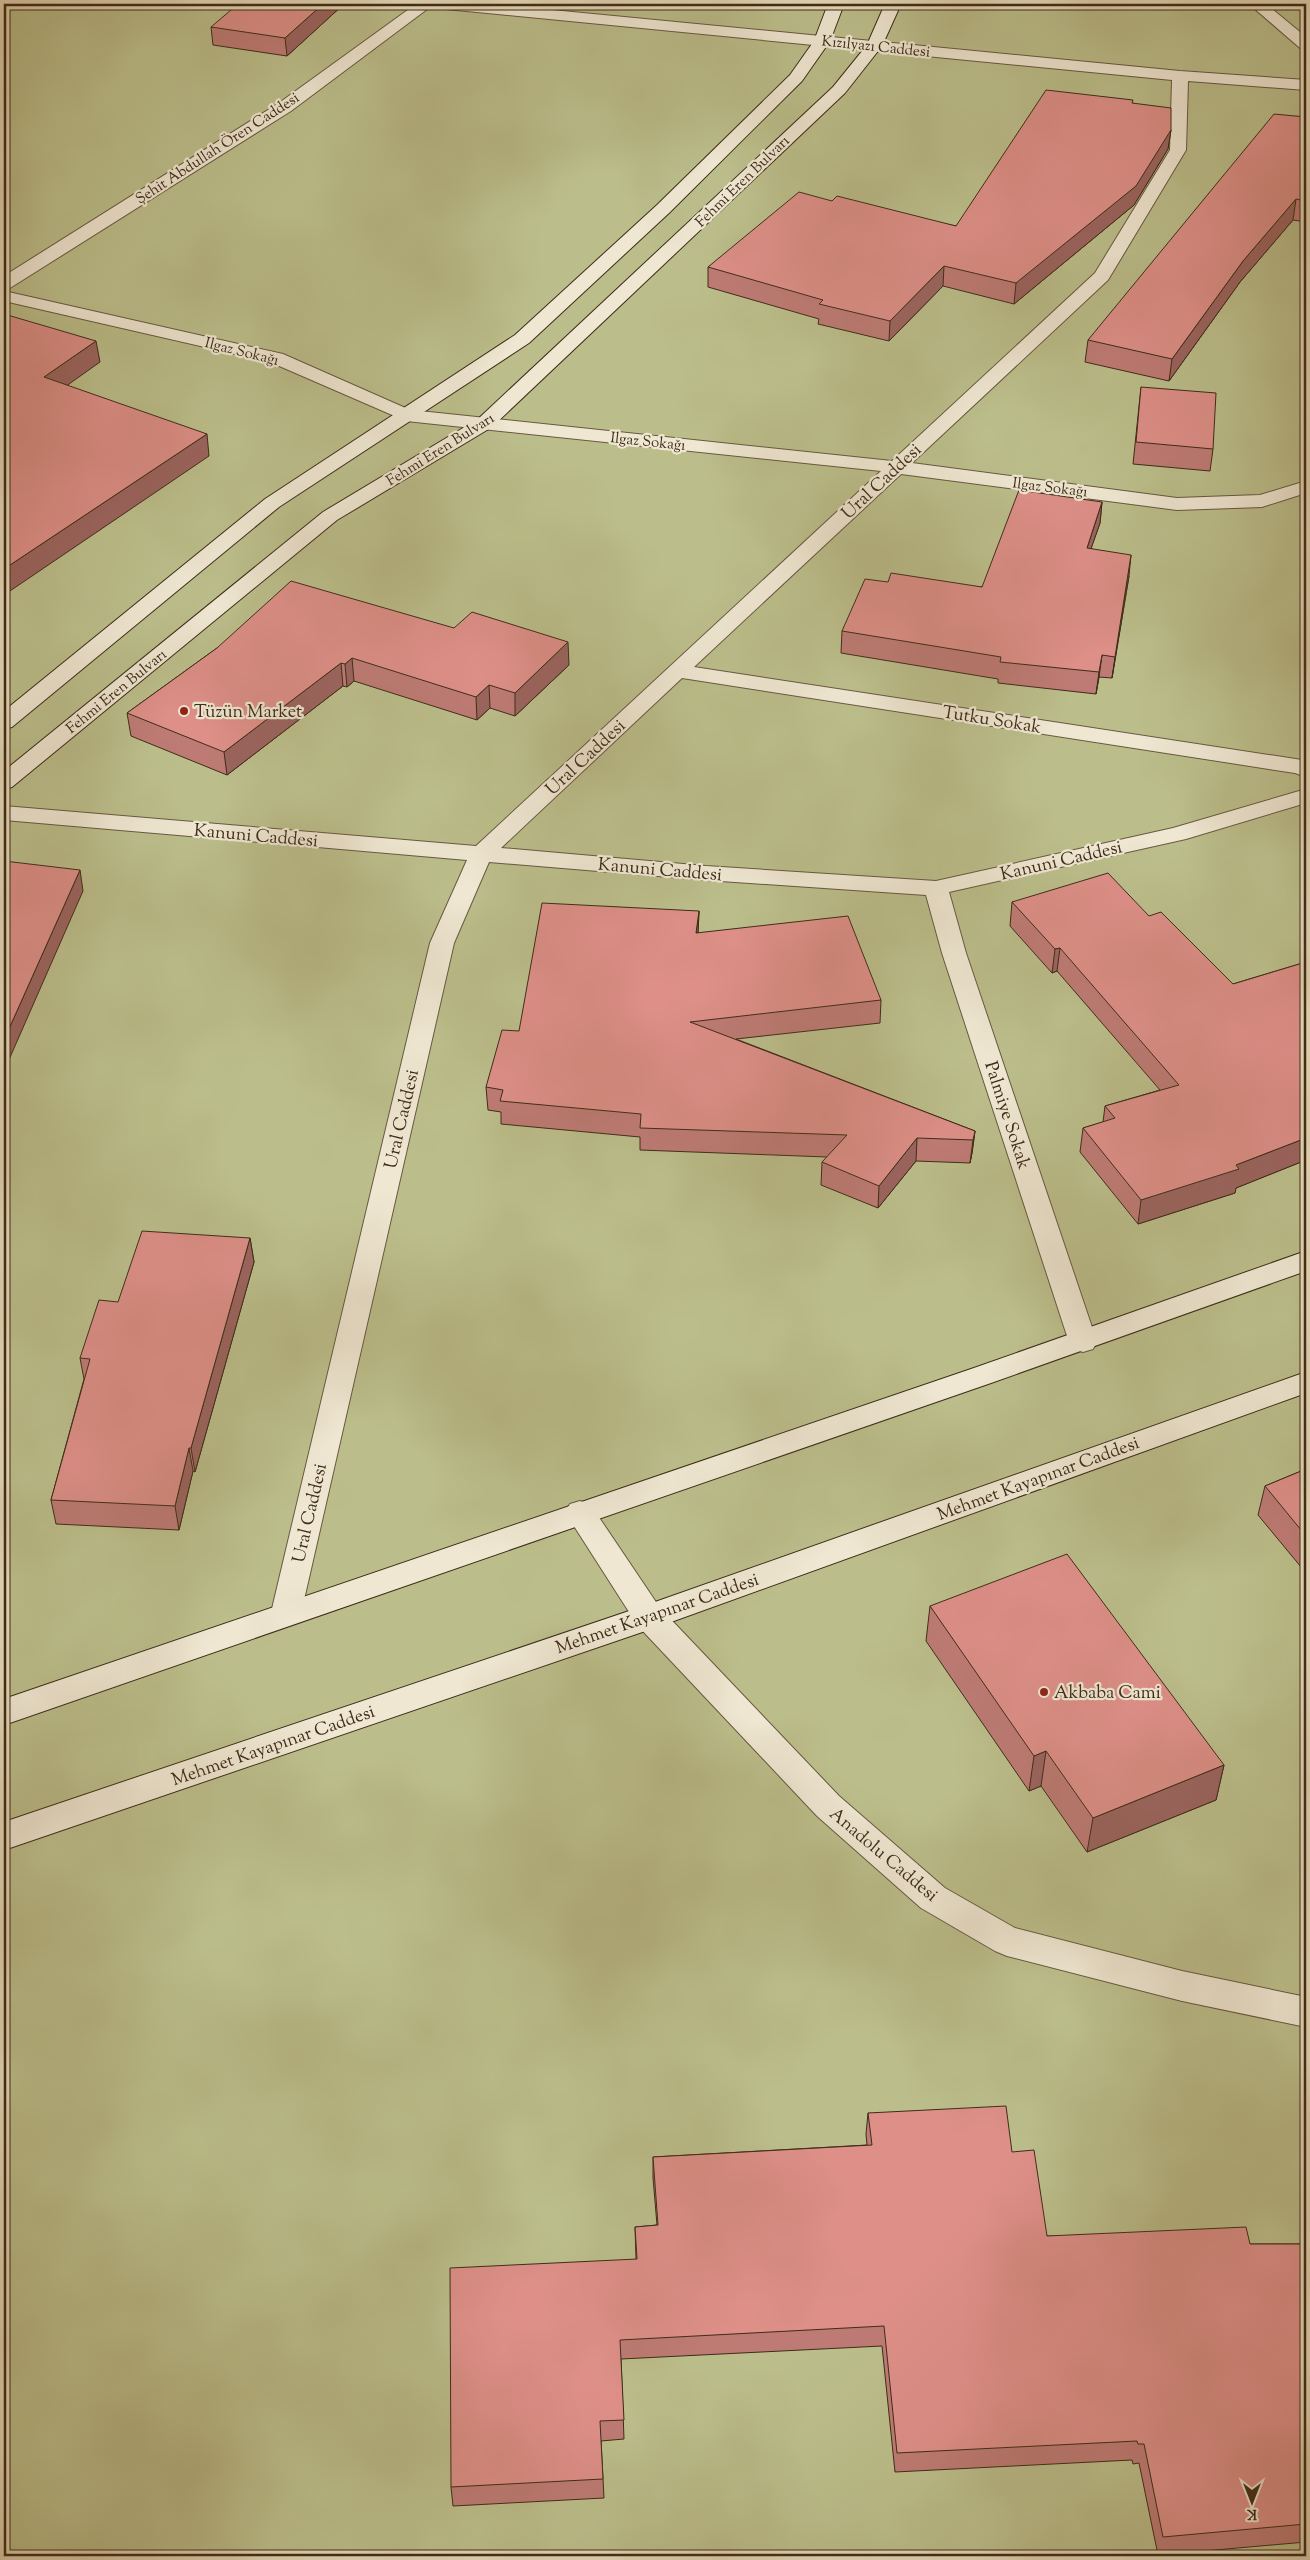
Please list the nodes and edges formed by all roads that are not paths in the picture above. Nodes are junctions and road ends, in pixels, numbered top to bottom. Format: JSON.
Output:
{"nodes":[{"id":1,"x":426,"y":4,"type":"edge"},
{"id":2,"x":446,"y":4,"type":"edge"},
{"id":3,"x":836,"y":4,"type":"edge"},
{"id":4,"x":892,"y":4,"type":"edge"},
{"id":5,"x":1257,"y":4,"type":"edge"},
{"id":6,"x":822,"y":41,"type":"junction"},
{"id":7,"x":1306,"y":45,"type":"edge"},
{"id":8,"x":874,"y":46,"type":"junction"},
{"id":9,"x":1180,"y":76,"type":"junction"},
{"id":10,"x":1306,"y":85,"type":"edge"},
{"id":11,"x":4,"y":284,"type":"edge"},
{"id":12,"x":4,"y":296,"type":"edge"},
{"id":13,"x":406,"y":415,"type":"junction"},
{"id":14,"x":485,"y":424,"type":"junction"},
{"id":15,"x":896,"y":467,"type":"junction"},
{"id":16,"x":1306,"y":487,"type":"edge"},
{"id":17,"x":677,"y":671,"type":"junction"},
{"id":18,"x":4,"y":722,"type":"edge"},
{"id":19,"x":1306,"y":770,"type":"edge"},
{"id":20,"x":4,"y":782,"type":"edge"},
{"id":21,"x":1306,"y":796,"type":"edge"},
{"id":22,"x":4,"y":813,"type":"edge"},
{"id":23,"x":481,"y":854,"type":"junction"},
{"id":24,"x":936,"y":888,"type":"junction"},
{"id":25,"x":1306,"y":1261,"type":"edge"},
{"id":26,"x":1083,"y":1342,"type":"junction"},
{"id":27,"x":1306,"y":1382,"type":"edge"},
{"id":28,"x":580,"y":1512,"type":"junction"},
{"id":29,"x":286,"y":1613,"type":"junction"},
{"id":30,"x":649,"y":1617,"type":"junction"},
{"id":31,"x":4,"y":1712,"type":"edge"},
{"id":32,"x":4,"y":1836,"type":"edge"},
{"id":33,"x":1306,"y":2012,"type":"edge"}],
"edges":[{"from":1,"to":11,"type":"street","name":"Şehit Abdullah Ören Caddesi"},
{"from":2,"to":6,"type":"street","name":"Kızılyazı Caddesi"},
{"from":3,"to":6,"type":"street","name":"Fehmi Eren Bulvarı"},
{"from":4,"to":8,"type":"street","name":"Fehmi Eren Bulvarı"},
{"from":5,"to":7,"type":"street"},
{"from":6,"to":8,"type":"street","name":"Kızılyazı Caddesi"},
{"from":6,"to":13,"type":"street","name":"Fehmi Eren Bulvarı"},
{"from":8,"to":9,"type":"street","name":"Kızılyazı Caddesi"},
{"from":8,"to":14,"type":"street","name":"Fehmi Eren Bulvarı"},
{"from":9,"to":10,"type":"street","name":"Kızılyazı Caddesi"},
{"from":9,"to":15,"type":"street","name":"Ural Caddesi"},
{"from":12,"to":13,"type":"street","name":"Ilgaz Sokağı"},
{"from":13,"to":14,"type":"street","name":"Ilgaz Sokağı"},
{"from":13,"to":18,"type":"street","name":"Fehmi Eren Bulvarı"},
{"from":14,"to":15,"type":"street","name":"Ilgaz Sokağı"},
{"from":14,"to":20,"type":"street","name":"Fehmi Eren Bulvarı"},
{"from":15,"to":16,"type":"street","name":"Ilgaz Sokağı"},
{"from":15,"to":17,"type":"street","name":"Ural Caddesi"},
{"from":17,"to":19,"type":"street","name":"Tutku Sokak"},
{"from":17,"to":23,"type":"street","name":"Ural Caddesi"},
{"from":21,"to":24,"type":"street","name":"Kanuni Caddesi"},
{"from":22,"to":23,"type":"street","name":"Kanuni Caddesi"},
{"from":23,"to":24,"type":"street","name":"Kanuni Caddesi"},
{"from":23,"to":29,"type":"street","name":"Ural Caddesi"},
{"from":24,"to":26,"type":"street","name":"Palmiye Sokak"},
{"from":25,"to":26,"type":"street"},
{"from":26,"to":28,"type":"street"},
{"from":27,"to":30,"type":"street","name":"Mehmet Kayapınar Caddesi"},
{"from":28,"to":29,"type":"street"},
{"from":28,"to":30,"type":"street","name":"Anadolu Caddesi"},
{"from":29,"to":31,"type":"street"},
{"from":30,"to":32,"type":"street","name":"Mehmet Kayapınar Caddesi"},
{"from":30,"to":33,"type":"street","name":"Anadolu Caddesi"}]}
